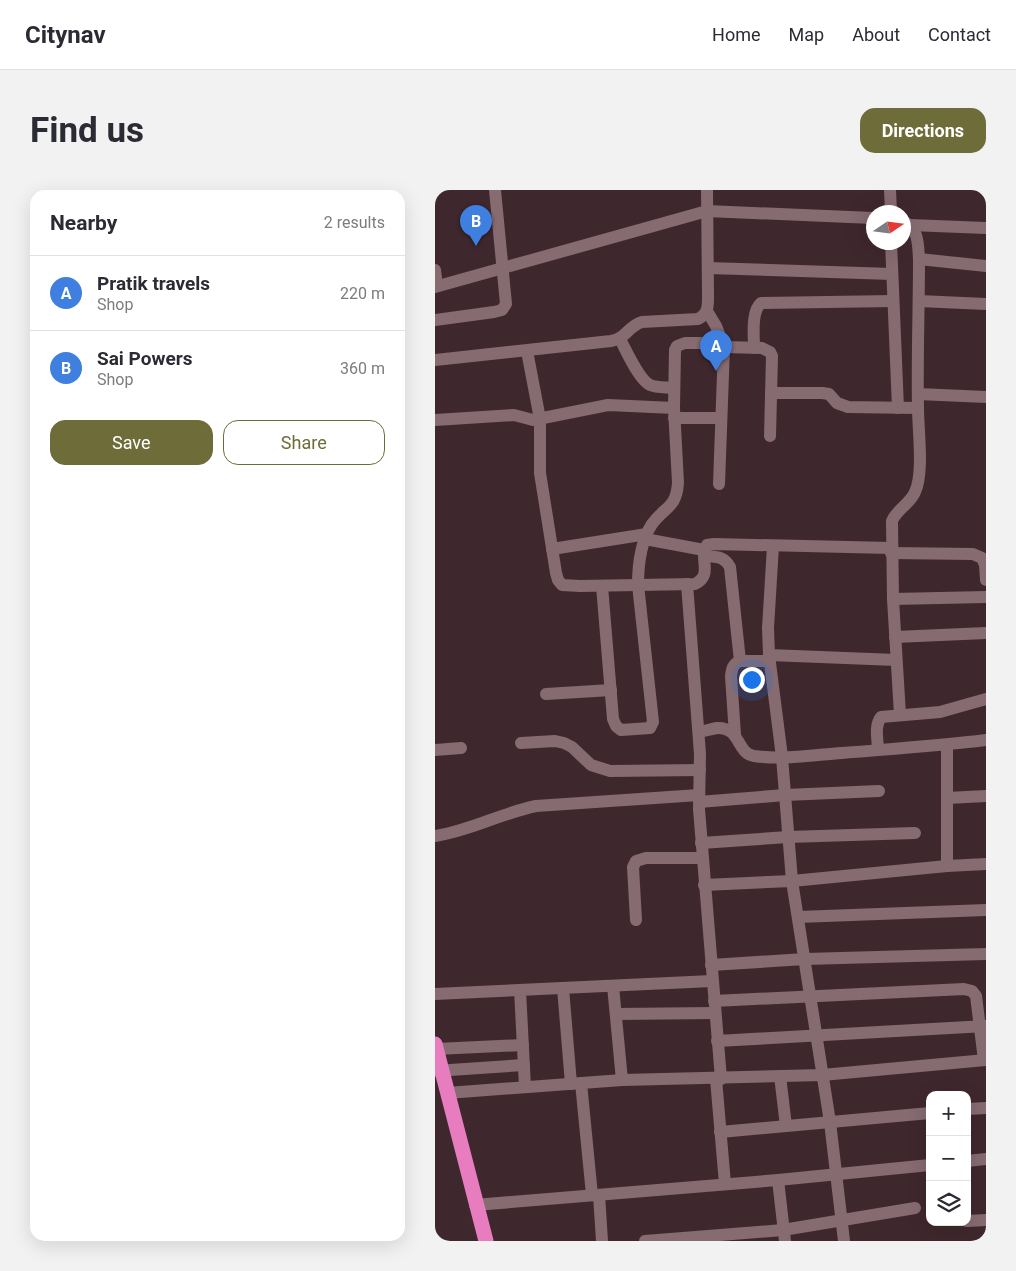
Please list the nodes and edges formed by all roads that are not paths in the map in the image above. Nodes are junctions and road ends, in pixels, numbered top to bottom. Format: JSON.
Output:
{"nodes":[{"id":1,"x":495,"y":190,"type":"edge"},
{"id":2,"x":707,"y":190,"type":"edge"},
{"id":3,"x":890,"y":190,"type":"edge"},
{"id":4,"x":891,"y":205,"type":"edge"},
{"id":5,"x":707,"y":211,"type":"junction"},
{"id":6,"x":866,"y":218,"type":"edge"},
{"id":7,"x":911,"y":223,"type":"edge"},
{"id":8,"x":911,"y":228,"type":"edge"},
{"id":9,"x":986,"y":228,"type":"edge"},
{"id":10,"x":891,"y":250,"type":"edge"},
{"id":11,"x":919,"y":259,"type":"junction"},
{"id":12,"x":986,"y":266,"type":"edge"},
{"id":13,"x":503,"y":268,"type":"junction"},
{"id":14,"x":708,"y":268,"type":"junction"},
{"id":15,"x":435,"y":270,"type":"edge"},
{"id":16,"x":892,"y":274,"type":"junction"},
{"id":17,"x":436,"y":287,"type":"edge"},
{"id":18,"x":893,"y":301,"type":"junction"},
{"id":19,"x":919,"y":301,"type":"junction"},
{"id":20,"x":986,"y":304,"type":"edge"},
{"id":21,"x":707,"y":311,"type":"junction"},
{"id":22,"x":435,"y":320,"type":"edge"},
{"id":23,"x":620,"y":339,"type":"junction"},
{"id":24,"x":722,"y":345,"type":"junction"},
{"id":25,"x":754,"y":348,"type":"junction"},
{"id":26,"x":527,"y":351,"type":"junction"},
{"id":27,"x":435,"y":360,"type":"edge"},
{"id":28,"x":674,"y":388,"type":"junction"},
{"id":29,"x":771,"y":393,"type":"junction"},
{"id":30,"x":918,"y":394,"type":"junction"},
{"id":31,"x":986,"y":397,"type":"edge"},
{"id":32,"x":898,"y":408,"type":"junction"},
{"id":33,"x":918,"y":408,"type":"junction"},
{"id":34,"x":674,"y":413,"type":"junction"},
{"id":35,"x":721,"y":418,"type":"junction"},
{"id":36,"x":540,"y":419,"type":"junction"},
{"id":37,"x":435,"y":420,"type":"edge"},
{"id":38,"x":770,"y":436,"type":"dead end"},
{"id":39,"x":719,"y":484,"type":"dead end"},
{"id":40,"x":646,"y":536,"type":"junction"},
{"id":41,"x":773,"y":546,"type":"junction"},
{"id":42,"x":552,"y":549,"type":"junction"},
{"id":43,"x":891,"y":551,"type":"junction"},
{"id":44,"x":704,"y":553,"type":"junction"},
{"id":45,"x":986,"y":580,"type":"edge"},
{"id":46,"x":687,"y":584,"type":"junction"},
{"id":47,"x":638,"y":585,"type":"junction"},
{"id":48,"x":602,"y":586,"type":"junction"},
{"id":49,"x":986,"y":597,"type":"edge"},
{"id":50,"x":893,"y":599,"type":"junction"},
{"id":51,"x":986,"y":633,"type":"edge"},
{"id":52,"x":895,"y":636,"type":"junction"},
{"id":53,"x":770,"y":658,"type":"junction"},
{"id":54,"x":896,"y":660,"type":"junction"},
{"id":55,"x":740,"y":661,"type":"junction"},
{"id":56,"x":611,"y":690,"type":"junction"},
{"id":57,"x":546,"y":694,"type":"dead end"},
{"id":58,"x":986,"y":699,"type":"edge"},
{"id":59,"x":899,"y":715,"type":"junction"},
{"id":60,"x":699,"y":732,"type":"junction"},
{"id":61,"x":735,"y":735,"type":"junction"},
{"id":62,"x":986,"y":740,"type":"edge"},
{"id":63,"x":521,"y":743,"type":"dead end"},
{"id":64,"x":947,"y":745,"type":"junction"},
{"id":65,"x":461,"y":748,"type":"dead end"},
{"id":66,"x":435,"y":750,"type":"edge"},
{"id":67,"x":879,"y":750,"type":"junction"},
{"id":68,"x":782,"y":757,"type":"junction"},
{"id":69,"x":700,"y":770,"type":"junction"},
{"id":70,"x":879,"y":791,"type":"dead end"},
{"id":71,"x":785,"y":795,"type":"junction"},
{"id":72,"x":986,"y":796,"type":"edge"},
{"id":73,"x":947,"y":798,"type":"junction"},
{"id":74,"x":699,"y":799,"type":"junction"},
{"id":75,"x":915,"y":833,"type":"dead end"},
{"id":76,"x":435,"y":836,"type":"edge"},
{"id":77,"x":788,"y":837,"type":"junction"},
{"id":78,"x":701,"y":843,"type":"junction"},
{"id":79,"x":702,"y":858,"type":"junction"},
{"id":80,"x":986,"y":864,"type":"edge"},
{"id":81,"x":947,"y":866,"type":"junction"},
{"id":82,"x":792,"y":881,"type":"junction"},
{"id":83,"x":704,"y":884,"type":"junction"},
{"id":84,"x":986,"y":910,"type":"edge"},
{"id":85,"x":798,"y":917,"type":"junction"},
{"id":86,"x":636,"y":920,"type":"dead end"},
{"id":87,"x":986,"y":954,"type":"edge"},
{"id":88,"x":805,"y":959,"type":"junction"},
{"id":89,"x":711,"y":965,"type":"junction"},
{"id":90,"x":712,"y":981,"type":"junction"},
{"id":91,"x":613,"y":986,"type":"junction"},
{"id":92,"x":563,"y":988,"type":"junction"},
{"id":93,"x":520,"y":990,"type":"junction"},
{"id":94,"x":435,"y":994,"type":"edge"},
{"id":95,"x":810,"y":997,"type":"junction"},
{"id":96,"x":982,"y":1003,"type":"edge"},
{"id":97,"x":714,"y":1007,"type":"junction"},
{"id":98,"x":615,"y":1014,"type":"junction"},
{"id":99,"x":984,"y":1026,"type":"edge"},
{"id":100,"x":815,"y":1035,"type":"junction"},
{"id":101,"x":717,"y":1041,"type":"junction"},
{"id":102,"x":523,"y":1045,"type":"junction"},
{"id":103,"x":436,"y":1046,"type":"edge"},
{"id":104,"x":985,"y":1060,"type":"edge"},
{"id":105,"x":524,"y":1065,"type":"junction"},
{"id":106,"x":438,"y":1071,"type":"edge"},
{"id":107,"x":822,"y":1075,"type":"junction"},
{"id":108,"x":780,"y":1076,"type":"junction"},
{"id":109,"x":718,"y":1079,"type":"junction"},
{"id":110,"x":622,"y":1080,"type":"junction"},
{"id":111,"x":576,"y":1084,"type":"junction"},
{"id":112,"x":525,"y":1087,"type":"junction"},
{"id":113,"x":447,"y":1093,"type":"junction"},
{"id":114,"x":986,"y":1108,"type":"edge"},
{"id":115,"x":971,"y":1110,"type":"edge"},
{"id":116,"x":926,"y":1113,"type":"edge"},
{"id":117,"x":829,"y":1122,"type":"junction"},
{"id":118,"x":786,"y":1126,"type":"junction"},
{"id":119,"x":720,"y":1132,"type":"junction"},
{"id":120,"x":986,"y":1159,"type":"edge"},
{"id":121,"x":971,"y":1161,"type":"edge"},
{"id":122,"x":926,"y":1165,"type":"edge"},
{"id":123,"x":836,"y":1174,"type":"junction"},
{"id":124,"x":778,"y":1180,"type":"junction"},
{"id":125,"x":725,"y":1184,"type":"junction"},
{"id":126,"x":596,"y":1195,"type":"junction"},
{"id":127,"x":475,"y":1205,"type":"junction"},
{"id":128,"x":915,"y":1208,"type":"dead end"},
{"id":129,"x":986,"y":1220,"type":"edge"},
{"id":130,"x":842,"y":1221,"type":"junction"},
{"id":131,"x":971,"y":1221,"type":"edge"},
{"id":132,"x":784,"y":1235,"type":"edge"},
{"id":133,"x":486,"y":1241,"type":"edge"},
{"id":134,"x":601,"y":1241,"type":"edge"},
{"id":135,"x":645,"y":1241,"type":"edge"},
{"id":136,"x":844,"y":1241,"type":"edge"}],
"edges":[{"from":1,"to":13,"type":"street"},
{"from":2,"to":5,"type":"street"},
{"from":3,"to":4,"type":"street"},
{"from":5,"to":6,"type":"street"},
{"from":5,"to":13,"type":"street"},
{"from":5,"to":14,"type":"street"},
{"from":7,"to":9,"type":"street"},
{"from":8,"to":11,"type":"street"},
{"from":10,"to":16,"type":"street"},
{"from":11,"to":12,"type":"street"},
{"from":11,"to":19,"type":"street"},
{"from":13,"to":17,"type":"street"},
{"from":13,"to":22,"type":"street"},
{"from":14,"to":16,"type":"street"},
{"from":14,"to":21,"type":"street"},
{"from":15,"to":17,"type":"street"},
{"from":16,"to":18,"type":"street"},
{"from":18,"to":25,"type":"street"},
{"from":18,"to":32,"type":"street"},
{"from":19,"to":20,"type":"street"},
{"from":19,"to":30,"type":"street"},
{"from":21,"to":23,"type":"street"},
{"from":21,"to":24,"type":"street"},
{"from":23,"to":26,"type":"street"},
{"from":23,"to":28,"type":"street"},
{"from":24,"to":25,"type":"street"},
{"from":24,"to":28,"type":"street"},
{"from":24,"to":35,"type":"street"},
{"from":25,"to":29,"type":"street"},
{"from":26,"to":27,"type":"street"},
{"from":26,"to":36,"type":"street"},
{"from":28,"to":34,"type":"street"},
{"from":29,"to":32,"type":"street"},
{"from":29,"to":38,"type":"street"},
{"from":30,"to":31,"type":"street"},
{"from":30,"to":33,"type":"street"},
{"from":32,"to":33,"type":"street"},
{"from":33,"to":43,"type":"street"},
{"from":34,"to":35,"type":"street"},
{"from":34,"to":36,"type":"street"},
{"from":34,"to":40,"type":"street"},
{"from":35,"to":39,"type":"street"},
{"from":36,"to":37,"type":"street"},
{"from":36,"to":42,"type":"street"},
{"from":40,"to":42,"type":"street"},
{"from":40,"to":44,"type":"street"},
{"from":40,"to":47,"type":"street"},
{"from":41,"to":43,"type":"street"},
{"from":41,"to":44,"type":"street"},
{"from":41,"to":53,"type":"street"},
{"from":42,"to":48,"type":"street"},
{"from":43,"to":45,"type":"street"},
{"from":43,"to":50,"type":"street"},
{"from":44,"to":46,"type":"street"},
{"from":44,"to":55,"type":"street"},
{"from":46,"to":47,"type":"street"},
{"from":46,"to":60,"type":"street"},
{"from":47,"to":48,"type":"street"},
{"from":47,"to":56,"type":"street"},
{"from":48,"to":56,"type":"street"},
{"from":49,"to":50,"type":"street"},
{"from":50,"to":52,"type":"street"},
{"from":51,"to":52,"type":"street"},
{"from":52,"to":54,"type":"street"},
{"from":53,"to":54,"type":"street"},
{"from":53,"to":55,"type":"street"},
{"from":53,"to":68,"type":"street"},
{"from":54,"to":59,"type":"street"},
{"from":55,"to":61,"type":"street"},
{"from":56,"to":57,"type":"street"},
{"from":58,"to":59,"type":"street"},
{"from":59,"to":67,"type":"street"},
{"from":60,"to":61,"type":"street"},
{"from":60,"to":69,"type":"street"},
{"from":61,"to":68,"type":"street"},
{"from":62,"to":64,"type":"street"},
{"from":63,"to":69,"type":"street"},
{"from":64,"to":67,"type":"street"},
{"from":64,"to":73,"type":"street"},
{"from":65,"to":66,"type":"street"},
{"from":67,"to":68,"type":"street"},
{"from":68,"to":71,"type":"street"},
{"from":69,"to":74,"type":"street"},
{"from":70,"to":71,"type":"street"},
{"from":71,"to":74,"type":"street"},
{"from":71,"to":77,"type":"street"},
{"from":72,"to":73,"type":"street"},
{"from":73,"to":81,"type":"street"},
{"from":74,"to":76,"type":"street"},
{"from":74,"to":78,"type":"street"},
{"from":75,"to":77,"type":"street"},
{"from":77,"to":78,"type":"street"},
{"from":77,"to":82,"type":"street"},
{"from":78,"to":79,"type":"street"},
{"from":79,"to":83,"type":"street"},
{"from":79,"to":86,"type":"street"},
{"from":80,"to":81,"type":"street"},
{"from":81,"to":82,"type":"street"},
{"from":82,"to":83,"type":"street"},
{"from":82,"to":85,"type":"street"},
{"from":83,"to":89,"type":"street"},
{"from":84,"to":85,"type":"street"},
{"from":85,"to":88,"type":"street"},
{"from":87,"to":88,"type":"street"},
{"from":88,"to":89,"type":"street"},
{"from":88,"to":95,"type":"street"},
{"from":89,"to":90,"type":"street"},
{"from":90,"to":91,"type":"street"},
{"from":90,"to":97,"type":"street"},
{"from":91,"to":92,"type":"street"},
{"from":91,"to":98,"type":"street"},
{"from":92,"to":93,"type":"street"},
{"from":92,"to":111,"type":"street"},
{"from":93,"to":94,"type":"street"},
{"from":93,"to":102,"type":"street"},
{"from":95,"to":96,"type":"street"},
{"from":95,"to":97,"type":"street"},
{"from":95,"to":100,"type":"street"},
{"from":96,"to":99,"type":"street"},
{"from":97,"to":98,"type":"street"},
{"from":97,"to":101,"type":"street"},
{"from":98,"to":110,"type":"street"},
{"from":99,"to":100,"type":"street"},
{"from":99,"to":104,"type":"street"},
{"from":100,"to":101,"type":"street"},
{"from":100,"to":107,"type":"street"},
{"from":101,"to":109,"type":"street"},
{"from":102,"to":103,"type":"street"},
{"from":102,"to":105,"type":"street"},
{"from":103,"to":106,"type":"highway"},
{"from":104,"to":107,"type":"street"},
{"from":105,"to":106,"type":"street"},
{"from":105,"to":112,"type":"street"},
{"from":106,"to":113,"type":"highway"},
{"from":107,"to":108,"type":"street"},
{"from":107,"to":117,"type":"street"},
{"from":108,"to":109,"type":"street"},
{"from":108,"to":118,"type":"street"},
{"from":109,"to":110,"type":"street"},
{"from":109,"to":119,"type":"street"},
{"from":110,"to":111,"type":"street"},
{"from":111,"to":112,"type":"street"},
{"from":111,"to":126,"type":"street"},
{"from":112,"to":113,"type":"street"},
{"from":113,"to":127,"type":"highway"},
{"from":114,"to":115,"type":"street"},
{"from":116,"to":117,"type":"street"},
{"from":117,"to":118,"type":"street"},
{"from":117,"to":123,"type":"street"},
{"from":118,"to":119,"type":"street"},
{"from":119,"to":125,"type":"street"},
{"from":120,"to":121,"type":"street"},
{"from":122,"to":123,"type":"street"},
{"from":123,"to":124,"type":"street"},
{"from":123,"to":130,"type":"street"},
{"from":124,"to":125,"type":"street"},
{"from":124,"to":132,"type":"street"},
{"from":125,"to":126,"type":"street"},
{"from":126,"to":127,"type":"street"},
{"from":126,"to":134,"type":"street"},
{"from":127,"to":133,"type":"highway"},
{"from":128,"to":130,"type":"street"},
{"from":129,"to":131,"type":"street"},
{"from":130,"to":132,"type":"street"},
{"from":130,"to":136,"type":"street"},
{"from":132,"to":135,"type":"street"}]}
